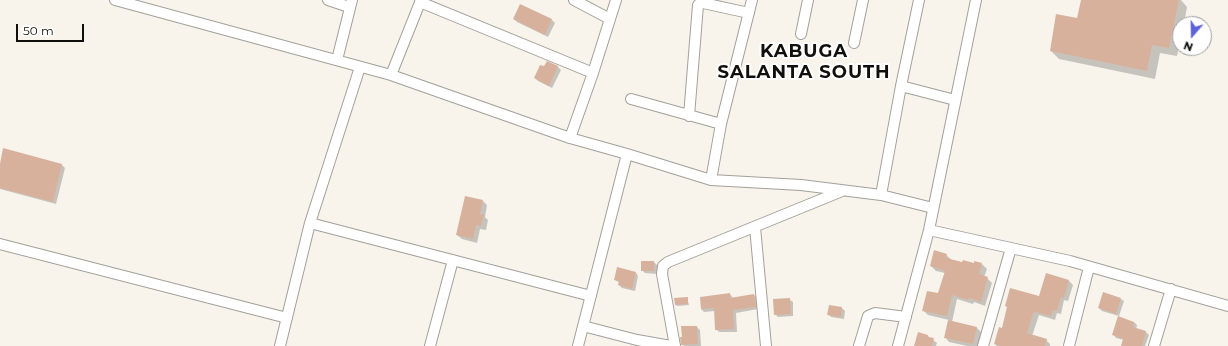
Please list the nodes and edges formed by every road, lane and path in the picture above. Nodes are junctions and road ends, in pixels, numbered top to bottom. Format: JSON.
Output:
{"nodes":[{"id":1,"x":115,"y":0,"type":"edge"},
{"id":2,"x":328,"y":0,"type":"edge"},
{"id":3,"x":574,"y":0,"type":"edge"},
{"id":4,"x":616,"y":0,"type":"edge"},
{"id":5,"x":752,"y":0,"type":"edge"},
{"id":6,"x":808,"y":0,"type":"edge"},
{"id":7,"x":863,"y":0,"type":"edge"},
{"id":8,"x":919,"y":0,"type":"edge"},
{"id":9,"x":976,"y":0,"type":"edge"},
{"id":10,"x":421,"y":1,"type":"edge"},
{"id":11,"x":351,"y":4,"type":"edge"},
{"id":12,"x":749,"y":13,"type":"junction"},
{"id":13,"x":610,"y":19,"type":"junction"},
{"id":14,"x":801,"y":34,"type":"dead end"},
{"id":15,"x":854,"y":43,"type":"dead end"},
{"id":16,"x":337,"y":60,"type":"junction"},
{"id":17,"x":360,"y":66,"type":"junction"},
{"id":18,"x":593,"y":73,"type":"junction"},
{"id":19,"x":391,"y":75,"type":"junction"},
{"id":20,"x":901,"y":86,"type":"junction"},
{"id":21,"x":631,"y":98,"type":"dead end"},
{"id":22,"x":955,"y":100,"type":"junction"},
{"id":23,"x":689,"y":116,"type":"junction"},
{"id":24,"x":721,"y":124,"type":"junction"},
{"id":25,"x":570,"y":138,"type":"junction"},
{"id":26,"x":626,"y":154,"type":"junction"},
{"id":27,"x":711,"y":180,"type":"junction"},
{"id":28,"x":844,"y":190,"type":"junction"},
{"id":29,"x":881,"y":195,"type":"junction"},
{"id":30,"x":934,"y":208,"type":"junction"},
{"id":31,"x":310,"y":222,"type":"junction"},
{"id":32,"x":755,"y":227,"type":"junction"},
{"id":33,"x":929,"y":230,"type":"junction"},
{"id":34,"x":0,"y":244,"type":"edge"},
{"id":35,"x":1011,"y":248,"type":"junction"},
{"id":36,"x":453,"y":260,"type":"junction"},
{"id":37,"x":1089,"y":267,"type":"junction"},
{"id":38,"x":1171,"y":289,"type":"junction"},
{"id":39,"x":591,"y":296,"type":"junction"},
{"id":40,"x":1228,"y":306,"type":"edge"},
{"id":41,"x":906,"y":317,"type":"junction"},
{"id":42,"x":287,"y":318,"type":"junction"},
{"id":43,"x":583,"y":326,"type":"junction"},
{"id":44,"x":280,"y":346,"type":"edge"},
{"id":45,"x":430,"y":346,"type":"edge"},
{"id":46,"x":578,"y":346,"type":"edge"},
{"id":47,"x":671,"y":346,"type":"edge"},
{"id":48,"x":675,"y":346,"type":"edge"},
{"id":49,"x":766,"y":346,"type":"edge"},
{"id":50,"x":859,"y":346,"type":"edge"},
{"id":51,"x":898,"y":346,"type":"edge"},
{"id":52,"x":983,"y":346,"type":"edge"},
{"id":53,"x":1069,"y":346,"type":"edge"},
{"id":54,"x":1154,"y":346,"type":"edge"}],
"edges":[{"from":1,"to":16,"type":"street"},
{"from":2,"to":11,"type":"street"},
{"from":3,"to":13,"type":"street"},
{"from":4,"to":13,"type":"street"},
{"from":5,"to":12,"type":"street"},
{"from":6,"to":14,"type":"street"},
{"from":7,"to":15,"type":"street"},
{"from":8,"to":20,"type":"street"},
{"from":9,"to":22,"type":"street"},
{"from":10,"to":18,"type":"street"},
{"from":10,"to":19,"type":"street"},
{"from":11,"to":16,"type":"street"},
{"from":12,"to":23,"type":"street"},
{"from":12,"to":24,"type":"street"},
{"from":13,"to":18,"type":"street"},
{"from":16,"to":17,"type":"street"},
{"from":17,"to":19,"type":"street"},
{"from":17,"to":31,"type":"street"},
{"from":18,"to":25,"type":"street"},
{"from":19,"to":25,"type":"street"},
{"from":20,"to":22,"type":"street"},
{"from":20,"to":29,"type":"street"},
{"from":21,"to":23,"type":"street"},
{"from":22,"to":30,"type":"street"},
{"from":23,"to":24,"type":"street"},
{"from":24,"to":27,"type":"street"},
{"from":25,"to":26,"type":"street"},
{"from":26,"to":27,"type":"street"},
{"from":26,"to":39,"type":"street"},
{"from":27,"to":28,"type":"street"},
{"from":28,"to":29,"type":"street"},
{"from":28,"to":32,"type":"street"},
{"from":29,"to":30,"type":"street"},
{"from":30,"to":33,"type":"street"},
{"from":31,"to":36,"type":"street"},
{"from":31,"to":42,"type":"street"},
{"from":32,"to":48,"type":"street"},
{"from":32,"to":49,"type":"street"},
{"from":33,"to":35,"type":"street"},
{"from":33,"to":41,"type":"street"},
{"from":34,"to":42,"type":"street"},
{"from":35,"to":37,"type":"street"},
{"from":35,"to":52,"type":"street"},
{"from":36,"to":39,"type":"street"},
{"from":36,"to":45,"type":"street"},
{"from":37,"to":38,"type":"street"},
{"from":37,"to":53,"type":"street"},
{"from":38,"to":40,"type":"street"},
{"from":38,"to":54,"type":"street"},
{"from":39,"to":43,"type":"street"},
{"from":41,"to":50,"type":"street"},
{"from":41,"to":51,"type":"street"},
{"from":42,"to":44,"type":"street"},
{"from":43,"to":46,"type":"street"},
{"from":43,"to":47,"type":"street"}]}
